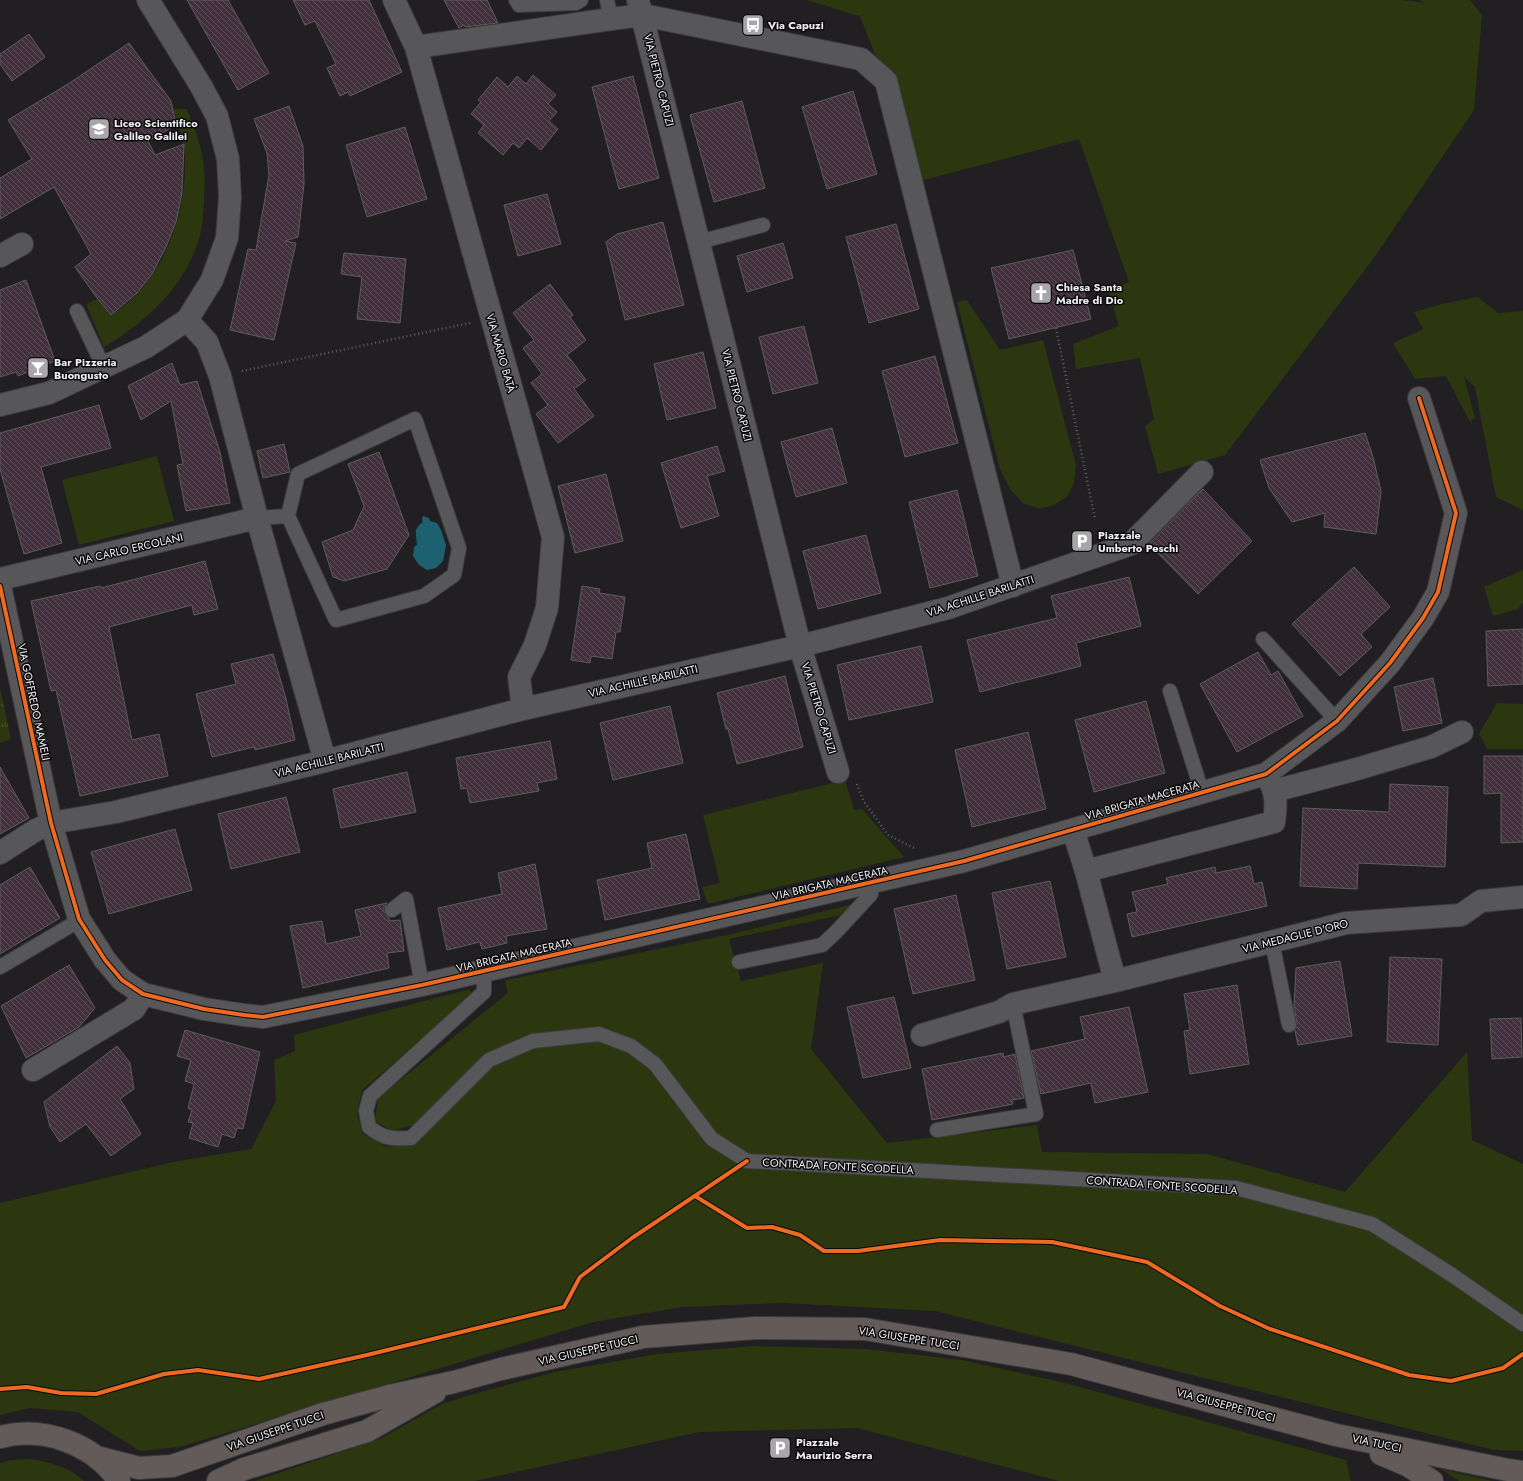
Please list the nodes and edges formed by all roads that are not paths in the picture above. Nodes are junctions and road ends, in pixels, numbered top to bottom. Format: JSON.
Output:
{"nodes":[{"id":1,"x":148,"y":0,"type":"edge"},
{"id":2,"x":394,"y":0,"type":"edge"},
{"id":3,"x":516,"y":0,"type":"edge"},
{"id":4,"x":581,"y":0,"type":"edge"},
{"id":5,"x":640,"y":8,"type":"edge"},
{"id":6,"x":609,"y":9,"type":"edge"},
{"id":7,"x":416,"y":47,"type":"junction"},
{"id":8,"x":763,"y":225,"type":"dead end"},
{"id":9,"x":699,"y":242,"type":"junction"},
{"id":10,"x":22,"y":244,"type":"dead end"},
{"id":11,"x":0,"y":256,"type":"edge"},
{"id":12,"x":77,"y":311,"type":"dead end"},
{"id":13,"x":187,"y":320,"type":"junction"},
{"id":14,"x":104,"y":368,"type":"junction"},
{"id":15,"x":1419,"y":398,"type":"dead end"},
{"id":16,"x":0,"y":405,"type":"edge"},
{"id":17,"x":1202,"y":472,"type":"dead end"},
{"id":18,"x":288,"y":516,"type":"junction"},
{"id":19,"x":257,"y":518,"type":"junction"},
{"id":20,"x":0,"y":579,"type":"edge"},
{"id":21,"x":0,"y":586,"type":"edge"},
{"id":22,"x":1013,"y":586,"type":"junction"},
{"id":23,"x":1263,"y":639,"type":"dead end"},
{"id":24,"x":800,"y":646,"type":"junction"},
{"id":25,"x":1170,"y":691,"type":"dead end"},
{"id":26,"x":523,"y":709,"type":"junction"},
{"id":27,"x":1337,"y":721,"type":"junction"},
{"id":28,"x":1462,"y":732,"type":"dead end"},
{"id":29,"x":325,"y":761,"type":"junction"},
{"id":30,"x":838,"y":772,"type":"road end"},
{"id":31,"x":1270,"y":782,"type":"junction"},
{"id":32,"x":1202,"y":792,"type":"junction"},
{"id":33,"x":51,"y":823,"type":"junction"},
{"id":34,"x":1073,"y":830,"type":"junction"},
{"id":35,"x":0,"y":853,"type":"edge"},
{"id":36,"x":1086,"y":871,"type":"junction"},
{"id":37,"x":868,"y":883,"type":"junction"},
{"id":38,"x":1523,"y":897,"type":"edge"},
{"id":39,"x":392,"y":910,"type":"dead end"},
{"id":40,"x":79,"y":919,"type":"junction"},
{"id":41,"x":1272,"y":942,"type":"junction"},
{"id":42,"x":740,"y":962,"type":"dead end"},
{"id":43,"x":0,"y":967,"type":"edge"},
{"id":44,"x":480,"y":972,"type":"junction"},
{"id":45,"x":1115,"y":981,"type":"junction"},
{"id":46,"x":422,"y":985,"type":"junction"},
{"id":47,"x":143,"y":994,"type":"junction"},
{"id":48,"x":1013,"y":1004,"type":"junction"},
{"id":49,"x":1289,"y":1025,"type":"dead end"},
{"id":50,"x":922,"y":1036,"type":"dead end"},
{"id":51,"x":33,"y":1070,"type":"dead end"},
{"id":52,"x":938,"y":1130,"type":"dead end"},
{"id":53,"x":1523,"y":1324,"type":"edge"},
{"id":54,"x":454,"y":1382,"type":"junction"},
{"id":55,"x":1336,"y":1435,"type":"junction"},
{"id":56,"x":0,"y":1437,"type":"edge"},
{"id":57,"x":96,"y":1457,"type":"junction"},
{"id":58,"x":1523,"y":1472,"type":"edge"},
{"id":59,"x":119,"y":1481,"type":"edge"},
{"id":60,"x":218,"y":1481,"type":"edge"},
{"id":61,"x":1432,"y":1481,"type":"edge"}],
"edges":[{"from":1,"to":13,"type":"street"},
{"from":2,"to":7,"type":"street","name":"VIA MARIO BATÀ"},
{"from":3,"to":4,"type":"lane"},
{"from":5,"to":6,"type":"street","name":"VIA PIETRO CAPUZI"},
{"from":5,"to":9,"type":"street","name":"VIA PIETRO CAPUZI"},
{"from":5,"to":22,"type":"street","name":"VIA PIETRO CAPUZI"},
{"from":6,"to":7,"type":"street","name":"VIA PIETRO CAPUZI"},
{"from":7,"to":26,"type":"street","name":"VIA MARIO BATÀ"},
{"from":8,"to":9,"type":"lane"},
{"from":9,"to":24,"type":"street","name":"VIA PIETRO CAPUZI"},
{"from":10,"to":11,"type":"street"},
{"from":12,"to":14,"type":"lane"},
{"from":13,"to":14,"type":"street"},
{"from":13,"to":19,"type":"street"},
{"from":14,"to":16,"type":"street"},
{"from":15,"to":27,"type":"street","name":"VIA BRIGATA MACERATA"},
{"from":17,"to":22,"type":"street","name":"VIA ACHILLE BARILATTI"},
{"from":18,"to":18,"type":"lane"},
{"from":18,"to":19,"type":"lane"},
{"from":19,"to":20,"type":"street","name":"VIA CARLO ERCOLANI"},
{"from":19,"to":29,"type":"street"},
{"from":21,"to":33,"type":"street","name":"VIA GOFFREDO MAMELI"},
{"from":22,"to":24,"type":"street","name":"VIA ACHILLE BARILATTI"},
{"from":23,"to":27,"type":"lane"},
{"from":24,"to":26,"type":"street","name":"VIA ACHILLE BARILATTI"},
{"from":24,"to":30,"type":"street","name":"VIA PIETRO CAPUZI"},
{"from":25,"to":32,"type":"lane"},
{"from":26,"to":29,"type":"street","name":"VIA ACHILLE BARILATTI"},
{"from":27,"to":31,"type":"street","name":"VIA BRIGATA MACERATA"},
{"from":28,"to":31,"type":"street"},
{"from":29,"to":33,"type":"street","name":"VIA ACHILLE BARILATTI"},
{"from":31,"to":32,"type":"street","name":"VIA BRIGATA MACERATA"},
{"from":31,"to":36,"type":"street"},
{"from":32,"to":34,"type":"street","name":"VIA BRIGATA MACERATA"},
{"from":33,"to":35,"type":"street","name":"VIA ACHILLE BARILATTI"},
{"from":33,"to":40,"type":"street","name":"VIA BRIGATA MACERATA"},
{"from":34,"to":36,"type":"street"},
{"from":34,"to":37,"type":"street","name":"VIA BRIGATA MACERATA"},
{"from":36,"to":45,"type":"street"},
{"from":37,"to":42,"type":"lane"},
{"from":37,"to":44,"type":"street","name":"VIA BRIGATA MACERATA"},
{"from":38,"to":41,"type":"street","name":"VIA MEDAGLIE D'ORO"},
{"from":39,"to":46,"type":"lane"},
{"from":40,"to":43,"type":"lane"},
{"from":40,"to":47,"type":"street","name":"VIA BRIGATA MACERATA"},
{"from":41,"to":45,"type":"street","name":"VIA MEDAGLIE D'ORO"},
{"from":41,"to":49,"type":"lane"},
{"from":44,"to":46,"type":"street","name":"VIA BRIGATA MACERATA"},
{"from":44,"to":53,"type":"lane","name":"CONTRADA FONTE SCODELLA"},
{"from":45,"to":48,"type":"street","name":"VIA MEDAGLIE D'ORO"},
{"from":46,"to":47,"type":"street","name":"VIA BRIGATA MACERATA"},
{"from":47,"to":51,"type":"street"},
{"from":48,"to":50,"type":"street","name":"VIA MEDAGLIE D'ORO"},
{"from":48,"to":52,"type":"lane"},
{"from":54,"to":55,"type":"main road","name":"VIA GIUSEPPE TUCCI"},
{"from":54,"to":57,"type":"main road","name":"VIA GIUSEPPE TUCCI"},
{"from":54,"to":60,"type":"main road","name":"VIA GIUSEPPE TUCCI"},
{"from":55,"to":58,"type":"main road","name":"VIA TUCCI"},
{"from":55,"to":61,"type":"main road","name":"VIA TUCCI"},
{"from":56,"to":57,"type":"main road"},
{"from":57,"to":59,"type":"main road"}]}
